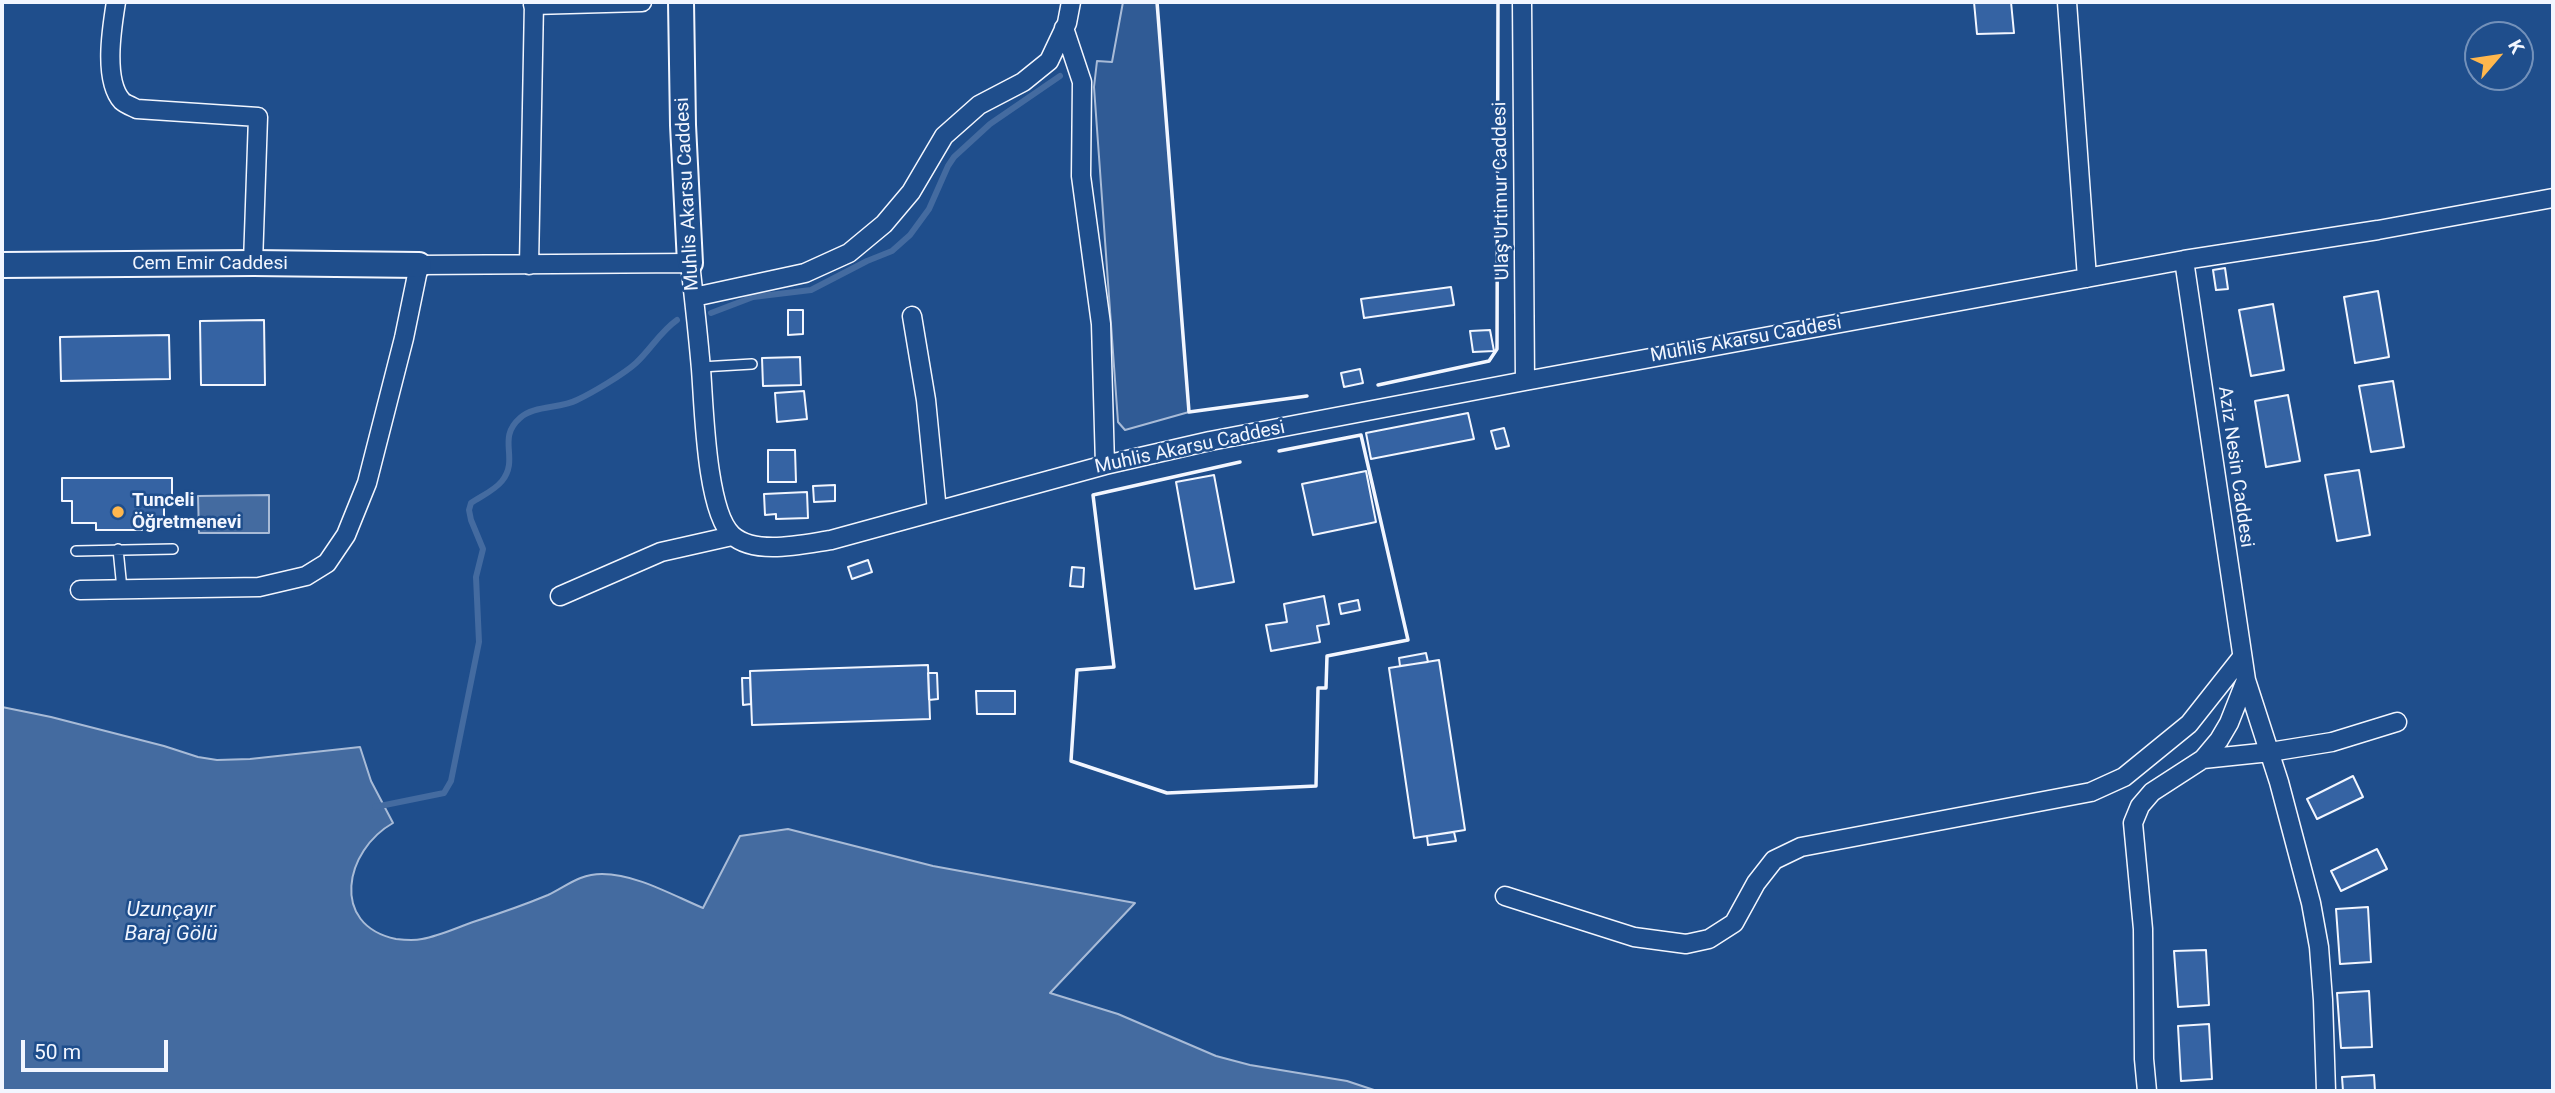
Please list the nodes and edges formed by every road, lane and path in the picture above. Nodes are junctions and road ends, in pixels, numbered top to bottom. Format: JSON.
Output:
{"nodes":[{"id":1,"x":116,"y":2,"type":"edge"},
{"id":2,"x":642,"y":2,"type":"edge"},
{"id":3,"x":681,"y":2,"type":"edge"},
{"id":4,"x":1071,"y":2,"type":"edge"},
{"id":5,"x":1522,"y":2,"type":"edge"},
{"id":6,"x":2067,"y":2,"type":"edge"},
{"id":7,"x":533,"y":3,"type":"edge"},
{"id":8,"x":1064,"y":28,"type":"junction"},
{"id":9,"x":2553,"y":198,"type":"edge"},
{"id":10,"x":2184,"y":260,"type":"junction"},
{"id":11,"x":253,"y":262,"type":"junction"},
{"id":12,"x":690,"y":262,"type":"junction"},
{"id":13,"x":2,"y":265,"type":"edge"},
{"id":14,"x":419,"y":265,"type":"junction"},
{"id":15,"x":529,"y":265,"type":"junction"},
{"id":16,"x":2087,"y":278,"type":"junction"},
{"id":17,"x":694,"y":297,"type":"junction"},
{"id":18,"x":912,"y":316,"type":"dead end"},
{"id":19,"x":752,"y":365,"type":"dead end"},
{"id":20,"x":701,"y":367,"type":"junction"},
{"id":21,"x":1525,"y":381,"type":"junction"},
{"id":22,"x":1105,"y":465,"type":"junction"},
{"id":23,"x":937,"y":511,"type":"junction"},
{"id":24,"x":732,"y":536,"type":"junction"},
{"id":25,"x":173,"y":549,"type":"dead end"},
{"id":26,"x":118,"y":550,"type":"junction"},
{"id":27,"x":76,"y":551,"type":"dead end"},
{"id":28,"x":122,"y":589,"type":"junction"},
{"id":29,"x":80,"y":590,"type":"dead end"},
{"id":30,"x":560,"y":596,"type":"dead end"},
{"id":31,"x":2242,"y":657,"type":"junction"},
{"id":32,"x":2245,"y":680,"type":"junction"},
{"id":33,"x":2397,"y":722,"type":"dead end"},
{"id":34,"x":2270,"y":752,"type":"junction"},
{"id":35,"x":2203,"y":759,"type":"junction"},
{"id":36,"x":1505,"y":896,"type":"dead end"},
{"id":37,"x":2147,"y":1091,"type":"edge"},
{"id":38,"x":2326,"y":1091,"type":"edge"}],
"edges":[{"from":1,"to":11,"type":"street"},
{"from":2,"to":7,"type":"street"},
{"from":3,"to":12,"type":"street","name":"Muhlis Akarsu Caddesi"},
{"from":4,"to":8,"type":"street"},
{"from":5,"to":21,"type":"street","name":"Ulaş Urtimur Caddesi"},
{"from":6,"to":16,"type":"street"},
{"from":7,"to":15,"type":"street"},
{"from":8,"to":17,"type":"street"},
{"from":8,"to":22,"type":"street"},
{"from":9,"to":10,"type":"street","name":"Muhlis Akarsu Caddesi"},
{"from":10,"to":16,"type":"street","name":"Muhlis Akarsu Caddesi"},
{"from":10,"to":31,"type":"street","name":"Aziz Nesin Caddesi"},
{"from":11,"to":13,"type":"street","name":"Cem Emir Caddesi"},
{"from":11,"to":14,"type":"street","name":"Cem Emir Caddesi"},
{"from":12,"to":15,"type":"street"},
{"from":12,"to":17,"type":"street","name":"Muhlis Akarsu Caddesi"},
{"from":14,"to":15,"type":"street"},
{"from":14,"to":28,"type":"street"},
{"from":16,"to":21,"type":"street","name":"Muhlis Akarsu Caddesi"},
{"from":17,"to":20,"type":"street","name":"Muhlis Akarsu Caddesi"},
{"from":18,"to":23,"type":"street"},
{"from":19,"to":20,"type":"lane"},
{"from":20,"to":24,"type":"street","name":"Muhlis Akarsu Caddesi"},
{"from":21,"to":22,"type":"street","name":"Muhlis Akarsu Caddesi"},
{"from":22,"to":23,"type":"street","name":"Muhlis Akarsu Caddesi"},
{"from":23,"to":24,"type":"street","name":"Muhlis Akarsu Caddesi"},
{"from":24,"to":30,"type":"street"},
{"from":25,"to":26,"type":"lane"},
{"from":26,"to":27,"type":"lane"},
{"from":26,"to":28,"type":"lane"},
{"from":28,"to":29,"type":"street"},
{"from":31,"to":32,"type":"street","name":"Aziz Nesin Caddesi"},
{"from":31,"to":36,"type":"street"},
{"from":32,"to":34,"type":"street","name":"Aziz Nesin Caddesi"},
{"from":32,"to":35,"type":"street"},
{"from":33,"to":34,"type":"street"},
{"from":34,"to":35,"type":"street"},
{"from":34,"to":38,"type":"street","name":"Aziz Nesin Caddesi"},
{"from":35,"to":37,"type":"street"}]}
